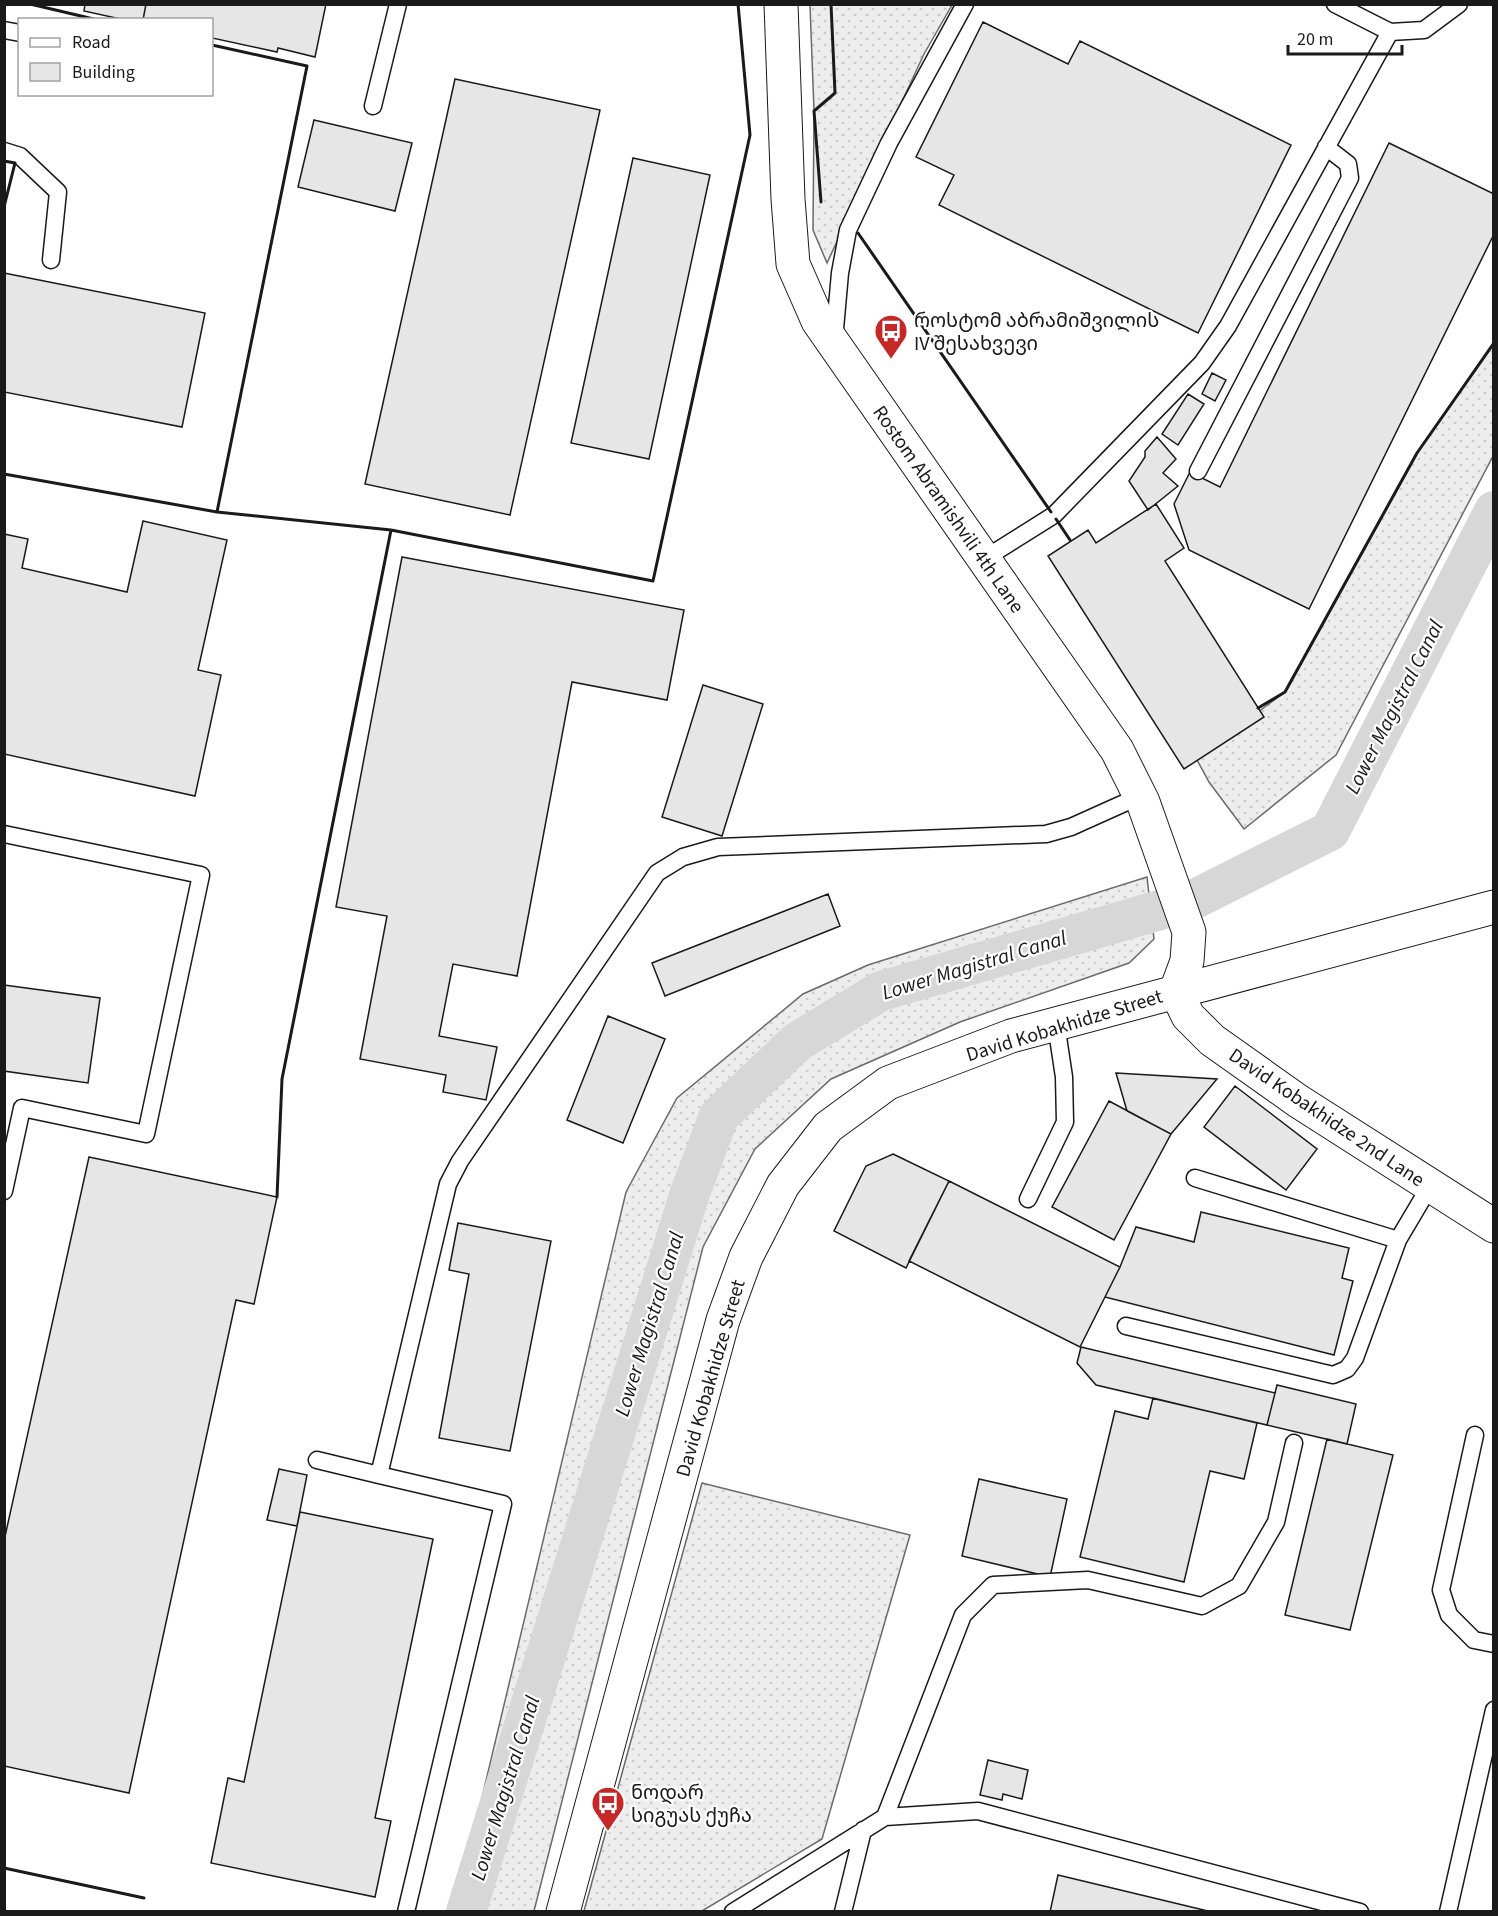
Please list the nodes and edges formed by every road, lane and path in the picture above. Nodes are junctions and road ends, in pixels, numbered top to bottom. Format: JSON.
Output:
{"nodes":[{"id":1,"x":398,"y":4,"type":"edge"},
{"id":2,"x":781,"y":4,"type":"edge"},
{"id":3,"x":965,"y":4,"type":"edge"},
{"id":4,"x":1335,"y":4,"type":"edge"},
{"id":5,"x":1459,"y":4,"type":"edge"},
{"id":6,"x":1390,"y":32,"type":"junction"},
{"id":7,"x":373,"y":106,"type":"dead end"},
{"id":8,"x":1326,"y":147,"type":"junction"},
{"id":9,"x":4,"y":151,"type":"edge"},
{"id":10,"x":51,"y":260,"type":"dead end"},
{"id":11,"x":834,"y":343,"type":"junction"},
{"id":12,"x":1198,"y":471,"type":"dead end"},
{"id":13,"x":984,"y":559,"type":"junction"},
{"id":14,"x":1140,"y":796,"type":"junction"},
{"id":15,"x":4,"y":834,"type":"edge"},
{"id":16,"x":1494,"y":907,"type":"edge"},
{"id":17,"x":1176,"y":991,"type":"junction"},
{"id":18,"x":1056,"y":1024,"type":"junction"},
{"id":19,"x":1196,"y":1178,"type":"dead end"},
{"id":20,"x":1430,"y":1186,"type":"junction"},
{"id":21,"x":4,"y":1191,"type":"edge"},
{"id":22,"x":1028,"y":1199,"type":"dead end"},
{"id":23,"x":1494,"y":1226,"type":"edge"},
{"id":24,"x":1398,"y":1240,"type":"junction"},
{"id":25,"x":1126,"y":1326,"type":"dead end"},
{"id":26,"x":1475,"y":1435,"type":"dead end"},
{"id":27,"x":1294,"y":1443,"type":"dead end"},
{"id":28,"x":317,"y":1460,"type":"dead end"},
{"id":29,"x":379,"y":1475,"type":"junction"},
{"id":30,"x":1494,"y":1644,"type":"edge"},
{"id":31,"x":1494,"y":1710,"type":"edge"},
{"id":32,"x":885,"y":1817,"type":"junction"},
{"id":33,"x":863,"y":1830,"type":"junction"},
{"id":34,"x":406,"y":1911,"type":"edge"},
{"id":35,"x":563,"y":1911,"type":"edge"},
{"id":36,"x":733,"y":1911,"type":"edge"},
{"id":37,"x":843,"y":1911,"type":"edge"},
{"id":38,"x":1360,"y":1911,"type":"edge"},
{"id":39,"x":1448,"y":1911,"type":"edge"}],
"edges":[{"from":1,"to":7,"type":"lane"},
{"from":2,"to":11,"type":"street","name":"Rostom Abramishvili 4th Lane"},
{"from":3,"to":11,"type":"lane"},
{"from":4,"to":6,"type":"lane"},
{"from":5,"to":6,"type":"lane"},
{"from":6,"to":8,"type":"lane"},
{"from":8,"to":12,"type":"lane"},
{"from":8,"to":13,"type":"lane"},
{"from":9,"to":10,"type":"lane"},
{"from":11,"to":13,"type":"street","name":"Rostom Abramishvili 4th Lane"},
{"from":13,"to":14,"type":"street","name":"Rostom Abramishvili 4th Lane"},
{"from":14,"to":17,"type":"street","name":"Rostom Abramishvili 4th Lane"},
{"from":14,"to":29,"type":"lane"},
{"from":15,"to":21,"type":"lane"},
{"from":16,"to":17,"type":"street","name":"David Kobakhidze Street"},
{"from":17,"to":18,"type":"street","name":"David Kobakhidze Street"},
{"from":17,"to":20,"type":"street","name":"David Kobakhidze 2nd Lane"},
{"from":18,"to":22,"type":"lane"},
{"from":18,"to":35,"type":"street","name":"David Kobakhidze Street"},
{"from":19,"to":24,"type":"lane"},
{"from":20,"to":23,"type":"street","name":"David Kobakhidze 2nd Lane"},
{"from":20,"to":24,"type":"lane"},
{"from":24,"to":25,"type":"lane"},
{"from":26,"to":30,"type":"lane"},
{"from":27,"to":32,"type":"lane"},
{"from":28,"to":29,"type":"lane"},
{"from":29,"to":34,"type":"lane"},
{"from":31,"to":39,"type":"lane"},
{"from":32,"to":33,"type":"lane"},
{"from":32,"to":38,"type":"lane"},
{"from":33,"to":36,"type":"lane"},
{"from":33,"to":37,"type":"lane"}]}
